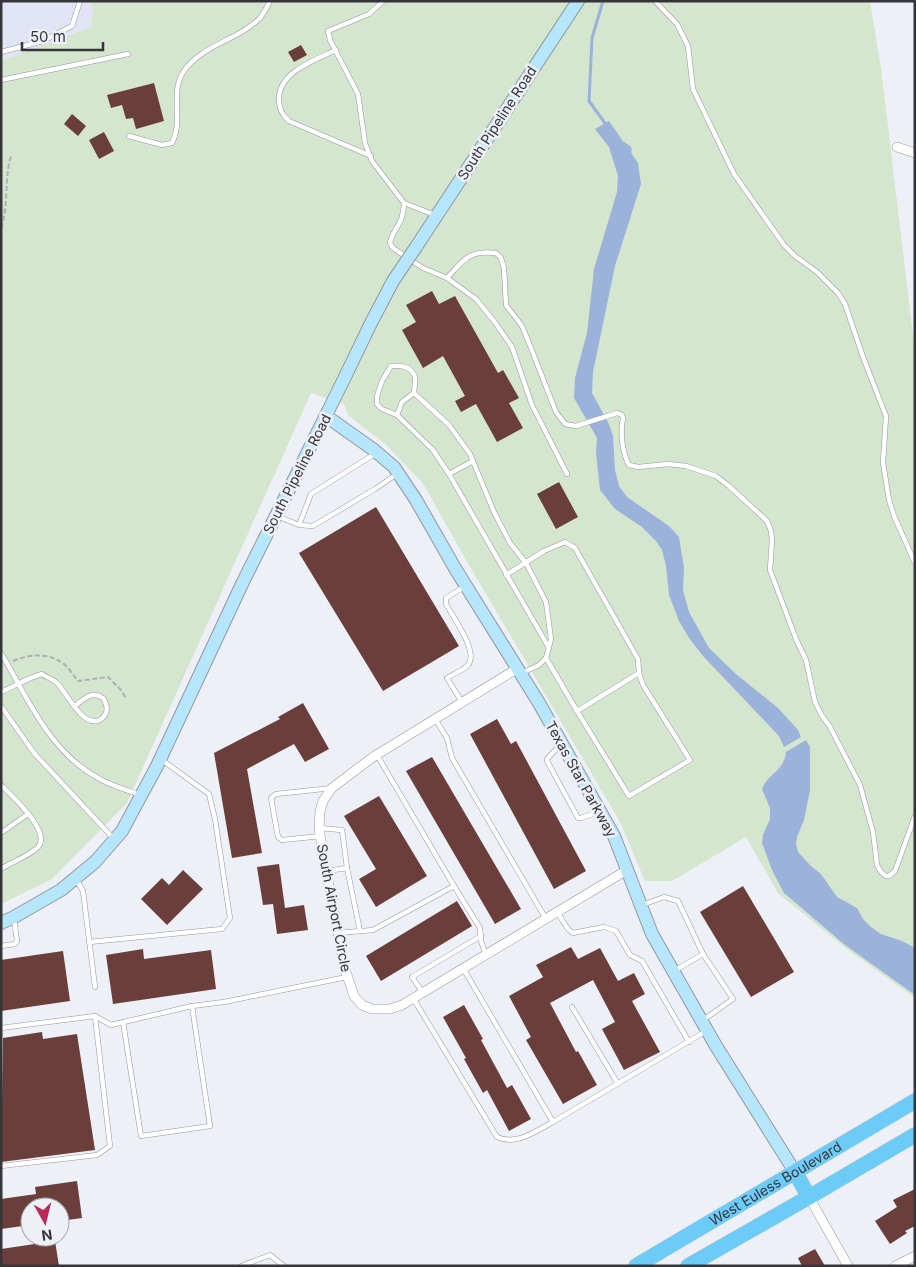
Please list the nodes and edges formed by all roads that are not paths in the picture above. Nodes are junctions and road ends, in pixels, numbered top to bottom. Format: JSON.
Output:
{"nodes":[{"id":1,"x":80,"y":1,"type":"edge"},
{"id":2,"x":270,"y":1,"type":"edge"},
{"id":3,"x":383,"y":1,"type":"edge"},
{"id":4,"x":578,"y":1,"type":"edge"},
{"id":5,"x":655,"y":1,"type":"edge"},
{"id":6,"x":336,"y":50,"type":"junction"},
{"id":7,"x":1,"y":52,"type":"edge"},
{"id":8,"x":128,"y":54,"type":"dead end"},
{"id":9,"x":1,"y":80,"type":"edge"},
{"id":10,"x":129,"y":136,"type":"dead end"},
{"id":11,"x":897,"y":147,"type":"dead end"},
{"id":12,"x":915,"y":153,"type":"edge"},
{"id":13,"x":371,"y":156,"type":"junction"},
{"id":14,"x":404,"y":203,"type":"junction"},
{"id":15,"x":436,"y":216,"type":"junction"},
{"id":16,"x":447,"y":278,"type":"junction"},
{"id":17,"x":414,"y":393,"type":"junction"},
{"id":18,"x":398,"y":415,"type":"junction"},
{"id":19,"x":326,"y":416,"type":"junction"},
{"id":20,"x":377,"y":452,"type":"junction"},
{"id":21,"x":473,"y":461,"type":"junction"},
{"id":22,"x":398,"y":473,"type":"junction"},
{"id":23,"x":449,"y":474,"type":"junction"},
{"id":24,"x":567,"y":474,"type":"dead end"},
{"id":25,"x":276,"y":515,"type":"junction"},
{"id":26,"x":298,"y":525,"type":"junction"},
{"id":27,"x":526,"y":563,"type":"junction"},
{"id":28,"x":915,"y":563,"type":"edge"},
{"id":29,"x":506,"y":575,"type":"junction"},
{"id":30,"x":466,"y":586,"type":"junction"},
{"id":31,"x":549,"y":648,"type":"junction"},
{"id":32,"x":1,"y":653,"type":"edge"},
{"id":33,"x":546,"y":658,"type":"junction"},
{"id":34,"x":519,"y":671,"type":"junction"},
{"id":35,"x":639,"y":673,"type":"junction"},
{"id":36,"x":18,"y":684,"type":"junction"},
{"id":37,"x":1,"y":692,"type":"edge"},
{"id":38,"x":462,"y":702,"type":"junction"},
{"id":39,"x":1,"y":706,"type":"edge"},
{"id":40,"x":75,"y":706,"type":"junction"},
{"id":41,"x":577,"y":711,"type":"junction"},
{"id":42,"x":435,"y":719,"type":"junction"},
{"id":43,"x":562,"y":742,"type":"junction"},
{"id":44,"x":377,"y":755,"type":"junction"},
{"id":45,"x":160,"y":759,"type":"junction"},
{"id":46,"x":1,"y":785,"type":"edge"},
{"id":47,"x":332,"y":788,"type":"junction"},
{"id":48,"x":141,"y":795,"type":"junction"},
{"id":49,"x":600,"y":812,"type":"junction"},
{"id":50,"x":28,"y":814,"type":"junction"},
{"id":51,"x":915,"y":816,"type":"edge"},
{"id":52,"x":320,"y":832,"type":"junction"},
{"id":53,"x":1,"y":834,"type":"edge"},
{"id":54,"x":114,"y":840,"type":"junction"},
{"id":55,"x":347,"y":868,"type":"junction"},
{"id":56,"x":1,"y":869,"type":"edge"},
{"id":57,"x":627,"y":870,"type":"junction"},
{"id":58,"x":326,"y":871,"type":"junction"},
{"id":59,"x":75,"y":878,"type":"junction"},
{"id":60,"x":454,"y":886,"type":"junction"},
{"id":61,"x":641,"y":905,"type":"junction"},
{"id":62,"x":557,"y":912,"type":"junction"},
{"id":63,"x":14,"y":917,"type":"junction"},
{"id":64,"x":546,"y":919,"type":"junction"},
{"id":65,"x":1,"y":923,"type":"edge"},
{"id":66,"x":360,"y":932,"type":"junction"},
{"id":67,"x":338,"y":933,"type":"junction"},
{"id":68,"x":481,"y":936,"type":"junction"},
{"id":69,"x":89,"y":942,"type":"junction"},
{"id":70,"x":1,"y":946,"type":"edge"},
{"id":71,"x":703,"y":954,"type":"junction"},
{"id":72,"x":486,"y":955,"type":"junction"},
{"id":73,"x":463,"y":968,"type":"junction"},
{"id":74,"x":674,"y":972,"type":"junction"},
{"id":75,"x":348,"y":977,"type":"junction"},
{"id":76,"x":95,"y":987,"type":"dead end"},
{"id":77,"x":422,"y":993,"type":"junction"},
{"id":78,"x":413,"y":998,"type":"junction"},
{"id":79,"x":192,"y":1006,"type":"junction"},
{"id":80,"x":572,"y":1008,"type":"dead end"},
{"id":81,"x":95,"y":1016,"type":"junction"},
{"id":82,"x":123,"y":1022,"type":"junction"},
{"id":83,"x":704,"y":1026,"type":"junction"},
{"id":84,"x":1,"y":1028,"type":"edge"},
{"id":85,"x":689,"y":1042,"type":"junction"},
{"id":86,"x":618,"y":1084,"type":"junction"},
{"id":87,"x":915,"y":1101,"type":"edge"},
{"id":88,"x":553,"y":1122,"type":"junction"},
{"id":89,"x":915,"y":1135,"type":"edge"},
{"id":90,"x":1,"y":1166,"type":"edge"},
{"id":91,"x":795,"y":1172,"type":"junction"},
{"id":92,"x":809,"y":1197,"type":"junction"},
{"id":93,"x":915,"y":1256,"type":"edge"},
{"id":94,"x":241,"y":1266,"type":"edge"},
{"id":95,"x":284,"y":1266,"type":"edge"},
{"id":96,"x":636,"y":1266,"type":"edge"},
{"id":97,"x":688,"y":1266,"type":"edge"},
{"id":98,"x":848,"y":1266,"type":"edge"},
{"id":99,"x":895,"y":1266,"type":"edge"}],
"edges":[{"from":1,"to":7,"type":"lane"},
{"from":2,"to":10,"type":"lane"},
{"from":3,"to":6,"type":"lane"},
{"from":4,"to":15,"type":"street","name":"South Pipeline Road"},
{"from":5,"to":28,"type":"lane"},
{"from":6,"to":13,"type":"lane"},
{"from":6,"to":13,"type":"lane"},
{"from":8,"to":9,"type":"lane"},
{"from":11,"to":12,"type":"street"},
{"from":13,"to":14,"type":"lane"},
{"from":14,"to":15,"type":"lane"},
{"from":14,"to":16,"type":"lane"},
{"from":15,"to":19,"type":"street","name":"South Pipeline Road","bridge":true},
{"from":16,"to":24,"type":"lane"},
{"from":16,"to":51,"type":"lane"},
{"from":17,"to":18,"type":"lane"},
{"from":17,"to":18,"type":"lane"},
{"from":17,"to":21,"type":"lane"},
{"from":18,"to":23,"type":"lane"},
{"from":19,"to":20,"type":"street","name":"Texas Star Parkway"},
{"from":19,"to":25,"type":"street","name":"South Pipeline Road"},
{"from":20,"to":22,"type":"street","name":"Texas Star Parkway"},
{"from":20,"to":26,"type":"lane"},
{"from":21,"to":23,"type":"lane"},
{"from":21,"to":27,"type":"lane"},
{"from":22,"to":26,"type":"lane"},
{"from":22,"to":30,"type":"street","name":"Texas Star Parkway"},
{"from":23,"to":29,"type":"lane"},
{"from":25,"to":26,"type":"lane"},
{"from":25,"to":45,"type":"street","name":"South Pipeline Road"},
{"from":27,"to":29,"type":"lane"},
{"from":27,"to":31,"type":"lane"},
{"from":27,"to":35,"type":"lane"},
{"from":29,"to":31,"type":"lane"},
{"from":30,"to":34,"type":"street","name":"Texas Star Parkway"},
{"from":30,"to":38,"type":"lane"},
{"from":31,"to":33,"type":"lane"},
{"from":32,"to":36,"type":"lane"},
{"from":33,"to":34,"type":"lane"},
{"from":33,"to":41,"type":"lane"},
{"from":34,"to":38,"type":"street","name":"South Airport Circle"},
{"from":34,"to":43,"type":"street","name":"Texas Star Parkway"},
{"from":35,"to":41,"type":"lane"},
{"from":35,"to":41,"type":"lane"},
{"from":36,"to":37,"type":"lane"},
{"from":36,"to":40,"type":"lane"},
{"from":36,"to":48,"type":"lane"},
{"from":38,"to":42,"type":"street","name":"South Airport Circle"},
{"from":39,"to":54,"type":"lane"},
{"from":40,"to":40,"type":"lane"},
{"from":42,"to":44,"type":"street","name":"South Airport Circle"},
{"from":42,"to":64,"type":"lane"},
{"from":43,"to":49,"type":"street","name":"Texas Star Parkway"},
{"from":43,"to":49,"type":"lane"},
{"from":44,"to":47,"type":"street","name":"South Airport Circle"},
{"from":44,"to":60,"type":"lane"},
{"from":45,"to":48,"type":"street","name":"South Pipeline Road"},
{"from":45,"to":69,"type":"lane"},
{"from":46,"to":50,"type":"lane"},
{"from":47,"to":52,"type":"street","name":"South Airport Circle"},
{"from":47,"to":52,"type":"lane"},
{"from":48,"to":54,"type":"street","name":"South Pipeline Road"},
{"from":49,"to":57,"type":"street","name":"Texas Star Parkway"},
{"from":50,"to":53,"type":"lane"},
{"from":50,"to":56,"type":"lane"},
{"from":52,"to":55,"type":"lane"},
{"from":52,"to":58,"type":"street","name":"South Airport Circle"},
{"from":54,"to":59,"type":"street","name":"South Pipeline Road"},
{"from":55,"to":58,"type":"lane"},
{"from":55,"to":66,"type":"lane"},
{"from":57,"to":61,"type":"street","name":"Texas Star Parkway"},
{"from":57,"to":62,"type":"street","name":"South Airport Circle"},
{"from":58,"to":67,"type":"street","name":"South Airport Circle"},
{"from":59,"to":63,"type":"street","name":"South Pipeline Road"},
{"from":59,"to":69,"type":"lane"},
{"from":60,"to":66,"type":"lane"},
{"from":60,"to":68,"type":"lane"},
{"from":61,"to":71,"type":"lane"},
{"from":61,"to":74,"type":"street","name":"Texas Star Parkway"},
{"from":62,"to":64,"type":"street","name":"South Airport Circle"},
{"from":62,"to":85,"type":"lane"},
{"from":63,"to":65,"type":"street","name":"South Pipeline Road"},
{"from":63,"to":70,"type":"lane"},
{"from":64,"to":72,"type":"street","name":"South Airport Circle"},
{"from":66,"to":67,"type":"lane"},
{"from":67,"to":75,"type":"street","name":"South Airport Circle"},
{"from":68,"to":72,"type":"lane"},
{"from":68,"to":77,"type":"lane"},
{"from":69,"to":76,"type":"lane"},
{"from":71,"to":74,"type":"lane"},
{"from":71,"to":83,"type":"lane"},
{"from":72,"to":73,"type":"street","name":"South Airport Circle"},
{"from":73,"to":77,"type":"street","name":"South Airport Circle"},
{"from":73,"to":88,"type":"lane"},
{"from":74,"to":83,"type":"street","name":"Texas Star Parkway"},
{"from":75,"to":78,"type":"street","name":"South Airport Circle"},
{"from":75,"to":79,"type":"lane"},
{"from":77,"to":78,"type":"street","name":"South Airport Circle"},
{"from":78,"to":88,"type":"lane"},
{"from":79,"to":82,"type":"lane"},
{"from":79,"to":82,"type":"lane"},
{"from":80,"to":86,"type":"lane"},
{"from":81,"to":82,"type":"lane"},
{"from":81,"to":84,"type":"lane"},
{"from":81,"to":90,"type":"lane"},
{"from":83,"to":85,"type":"lane"},
{"from":83,"to":91,"type":"street","name":"Texas Star Parkway"},
{"from":85,"to":86,"type":"lane"},
{"from":86,"to":88,"type":"lane"},
{"from":87,"to":91,"type":"main road","name":"West Euless Boulevard"},
{"from":89,"to":92,"type":"main road","name":"West Euless Boulevard"},
{"from":91,"to":92,"type":"main road"},
{"from":91,"to":96,"type":"main road","name":"West Euless Boulevard"},
{"from":92,"to":97,"type":"main road","name":"West Euless Boulevard"},
{"from":92,"to":98,"type":"street"},
{"from":93,"to":99,"type":"street"},
{"from":94,"to":95,"type":"lane"}]}
